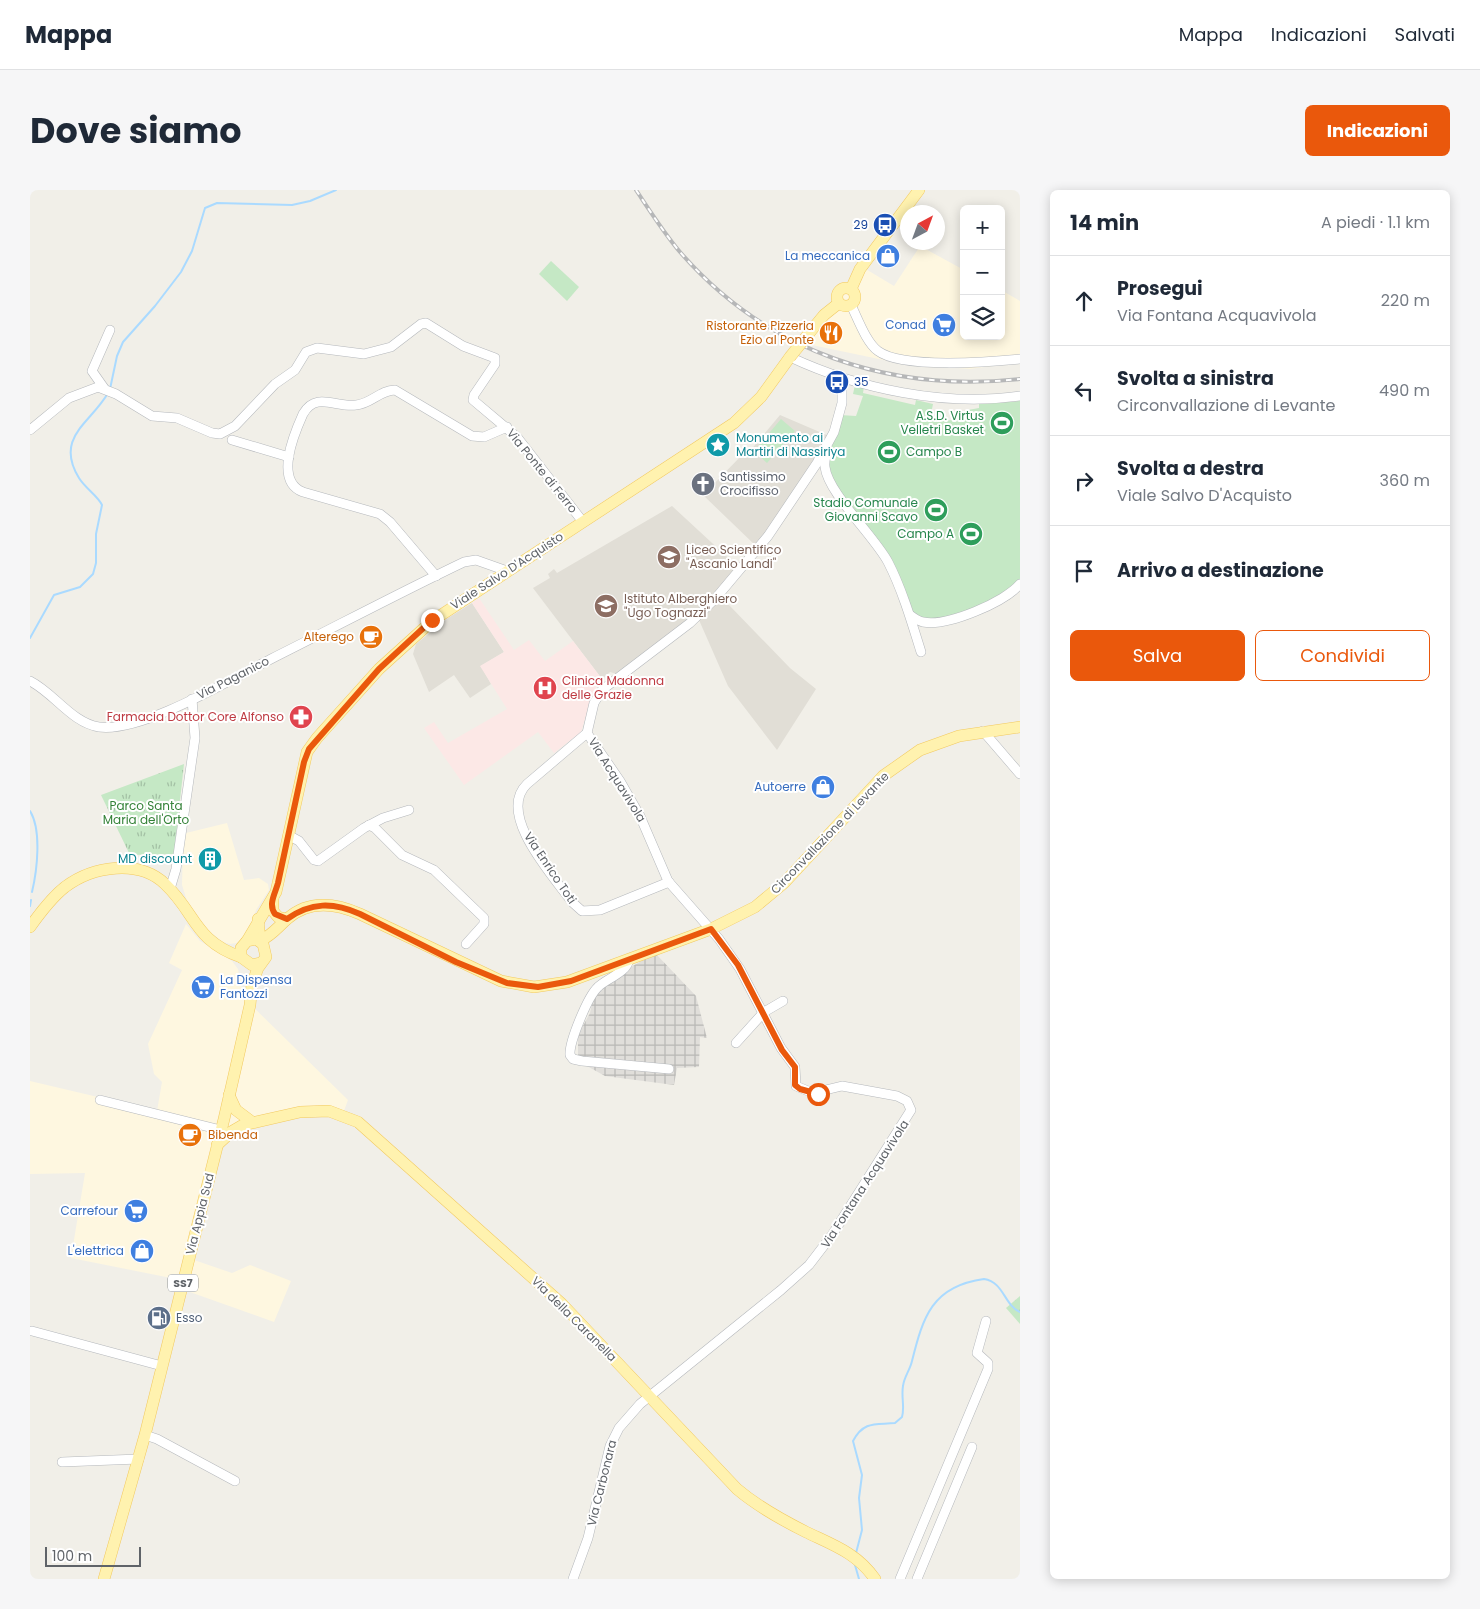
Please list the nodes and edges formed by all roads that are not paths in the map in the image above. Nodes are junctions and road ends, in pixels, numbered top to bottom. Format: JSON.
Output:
{"nodes":[{"id":1,"x":919,"y":190,"type":"edge"},
{"id":2,"x":851,"y":289,"type":"junction"},
{"id":3,"x":845,"y":304,"type":"junction"},
{"id":4,"x":110,"y":330,"type":"dead end"},
{"id":5,"x":1020,"y":354,"type":"edge"},
{"id":6,"x":790,"y":357,"type":"junction"},
{"id":7,"x":1020,"y":359,"type":"edge"},
{"id":8,"x":842,"y":378,"type":"junction"},
{"id":9,"x":104,"y":388,"type":"junction"},
{"id":10,"x":1020,"y":396,"type":"edge"},
{"id":11,"x":506,"y":427,"type":"junction"},
{"id":12,"x":30,"y":430,"type":"edge"},
{"id":13,"x":834,"y":432,"type":"junction"},
{"id":14,"x":232,"y":440,"type":"dead end"},
{"id":15,"x":289,"y":457,"type":"junction"},
{"id":16,"x":583,"y":522,"type":"junction"},
{"id":17,"x":507,"y":571,"type":"junction"},
{"id":18,"x":436,"y":576,"type":"junction"},
{"id":19,"x":1020,"y":584,"type":"edge"},
{"id":20,"x":910,"y":615,"type":"junction"},
{"id":21,"x":921,"y":652,"type":"dead end"},
{"id":22,"x":30,"y":681,"type":"edge"},
{"id":23,"x":192,"y":698,"type":"junction"},
{"id":24,"x":1020,"y":726,"type":"edge"},
{"id":25,"x":983,"y":731,"type":"junction"},
{"id":26,"x":587,"y":733,"type":"junction"},
{"id":27,"x":1020,"y":774,"type":"edge"},
{"id":28,"x":409,"y":810,"type":"dead end"},
{"id":29,"x":369,"y":826,"type":"junction"},
{"id":30,"x":288,"y":835,"type":"junction"},
{"id":31,"x":669,"y":882,"type":"junction"},
{"id":32,"x":170,"y":889,"type":"junction"},
{"id":33,"x":273,"y":898,"type":"junction"},
{"id":34,"x":258,"y":919,"type":"junction"},
{"id":35,"x":287,"y":919,"type":"junction"},
{"id":36,"x":30,"y":927,"type":"edge"},
{"id":37,"x":279,"y":929,"type":"junction"},
{"id":38,"x":711,"y":929,"type":"junction"},
{"id":39,"x":260,"y":941,"type":"junction"},
{"id":40,"x":245,"y":943,"type":"junction"},
{"id":41,"x":466,"y":944,"type":"dead end"},
{"id":42,"x":216,"y":945,"type":"junction"},
{"id":43,"x":266,"y":952,"type":"junction"},
{"id":44,"x":629,"y":959,"type":"junction"},
{"id":45,"x":244,"y":960,"type":"junction"},
{"id":46,"x":260,"y":964,"type":"junction"},
{"id":47,"x":252,"y":984,"type":"junction"},
{"id":48,"x":782,"y":1001,"type":"dead end"},
{"id":49,"x":764,"y":1012,"type":"junction"},
{"id":50,"x":736,"y":1043,"type":"dead end"},
{"id":51,"x":669,"y":1069,"type":"dead end"},
{"id":52,"x":230,"y":1094,"type":"junction"},
{"id":53,"x":100,"y":1100,"type":"dead end"},
{"id":54,"x":252,"y":1122,"type":"junction"},
{"id":55,"x":222,"y":1125,"type":"junction"},
{"id":56,"x":217,"y":1145,"type":"junction"},
{"id":57,"x":986,"y":1321,"type":"dead end"},
{"id":58,"x":32,"y":1331,"type":"dead end"},
{"id":59,"x":162,"y":1366,"type":"junction"},
{"id":60,"x":649,"y":1398,"type":"junction"},
{"id":61,"x":145,"y":1435,"type":"junction"},
{"id":62,"x":972,"y":1447,"type":"dead end"},
{"id":63,"x":139,"y":1460,"type":"junction"},
{"id":64,"x":62,"y":1462,"type":"dead end"},
{"id":65,"x":235,"y":1481,"type":"dead end"},
{"id":66,"x":104,"y":1579,"type":"edge"},
{"id":67,"x":573,"y":1579,"type":"edge"},
{"id":68,"x":875,"y":1579,"type":"edge"},
{"id":69,"x":900,"y":1579,"type":"edge"},
{"id":70,"x":917,"y":1579,"type":"edge"}],
"edges":[{"from":1,"to":2,"type":"main road"},
{"from":2,"to":3,"type":"main road"},
{"from":2,"to":3,"type":"main road"},
{"from":3,"to":6,"type":"main road","name":"Viale Salvo D'Acquisto","bridge":true},
{"from":3,"to":7,"type":"street"},
{"from":4,"to":9,"type":"street"},
{"from":5,"to":7,"type":"street"},
{"from":6,"to":8,"type":"street"},
{"from":6,"to":16,"type":"main road","name":"Viale Salvo D'Acquisto"},
{"from":8,"to":10,"type":"street"},
{"from":8,"to":13,"type":"street","name":"Via Acquavivola"},
{"from":9,"to":11,"type":"street","name":"Via Ponte di Ferro"},
{"from":9,"to":12,"type":"street"},
{"from":11,"to":15,"type":"street"},
{"from":11,"to":16,"type":"street","name":"Via Ponte di Ferro"},
{"from":13,"to":20,"type":"street"},
{"from":13,"to":26,"type":"street","name":"Via Acquavivola"},
{"from":14,"to":15,"type":"street"},
{"from":15,"to":18,"type":"street"},
{"from":16,"to":17,"type":"main road","name":"Viale Salvo D'Acquisto"},
{"from":17,"to":18,"type":"street","name":"Via Paganico"},
{"from":17,"to":30,"type":"main road","name":"Viale Salvo D'Acquisto"},
{"from":18,"to":23,"type":"street","name":"Via Paganico"},
{"from":19,"to":20,"type":"street"},
{"from":20,"to":21,"type":"street"},
{"from":22,"to":23,"type":"street","name":"Via Paganico"},
{"from":23,"to":32,"type":"street"},
{"from":24,"to":25,"type":"main road","name":"Circonvallazione di Levante","number":"SS7"},
{"from":25,"to":27,"type":"street"},
{"from":25,"to":38,"type":"main road","name":"Circonvallazione di Levante","number":"SS7"},
{"from":26,"to":31,"type":"street","name":"Via Acquavivola"},
{"from":26,"to":31,"type":"street","name":"Via Enrico Toti"},
{"from":28,"to":29,"type":"street"},
{"from":29,"to":30,"type":"street"},
{"from":29,"to":41,"type":"street"},
{"from":30,"to":33,"type":"main road","name":"Viale Salvo D'Acquisto"},
{"from":31,"to":38,"type":"street","name":"Via Acquavivola"},
{"from":32,"to":36,"type":"main road"},
{"from":32,"to":42,"type":"main road"},
{"from":33,"to":34,"type":"main road","name":"Viale Salvo D'Acquisto"},
{"from":33,"to":35,"type":"main road"},
{"from":34,"to":39,"type":"main road"},
{"from":34,"to":40,"type":"main road","name":"Viale Salvo D'Acquisto"},
{"from":35,"to":37,"type":"main road","name":"Circonvallazione di Levante","number":"SS7"},
{"from":35,"to":44,"type":"main road","name":"Circonvallazione di Levante","number":"SS7"},
{"from":37,"to":39,"type":"main road","name":"Circonvallazione di Levante","number":"SS7"},
{"from":37,"to":43,"type":"main road","number":"SS7"},
{"from":38,"to":44,"type":"main road","name":"Circonvallazione di Levante","number":"SS7"},
{"from":38,"to":49,"type":"street","name":"Via Fontana Acquavivola"},
{"from":39,"to":40,"type":"main road"},
{"from":39,"to":43,"type":"main road"},
{"from":40,"to":42,"type":"main road"},
{"from":40,"to":45,"type":"main road","number":"SS7"},
{"from":42,"to":45,"type":"main road"},
{"from":43,"to":46,"type":"main road","number":"SS7"},
{"from":44,"to":51,"type":"street"},
{"from":45,"to":46,"type":"main road"},
{"from":45,"to":47,"type":"main road","number":"SS7"},
{"from":46,"to":47,"type":"main road","name":"Via Appia Sud","number":"SS7"},
{"from":47,"to":52,"type":"main road","name":"Via Appia Sud","number":"SS7"},
{"from":48,"to":49,"type":"street"},
{"from":49,"to":50,"type":"street"},
{"from":49,"to":60,"type":"street","name":"Via Fontana Acquavivola"},
{"from":52,"to":54,"type":"main road"},
{"from":52,"to":55,"type":"main road","name":"Via Appia Sud","number":"SS7"},
{"from":53,"to":55,"type":"street"},
{"from":54,"to":55,"type":"main road","name":"Via della Caranella"},
{"from":54,"to":56,"type":"main road","name":"Via della Caranella"},
{"from":54,"to":60,"type":"main road","name":"Via della Caranella"},
{"from":55,"to":56,"type":"main road","name":"Via Appia Sud","number":"SS7"},
{"from":56,"to":59,"type":"main road","name":"Via Appia Sud","number":"SS7"},
{"from":57,"to":69,"type":"street"},
{"from":58,"to":59,"type":"street"},
{"from":59,"to":61,"type":"main road","name":"Via Appia Sud","number":"SS7"},
{"from":60,"to":67,"type":"street","name":"Via Carbonara"},
{"from":60,"to":68,"type":"main road","name":"Via della Caranella"},
{"from":61,"to":63,"type":"main road","name":"Via Appia Sud","number":"SS7"},
{"from":61,"to":65,"type":"street"},
{"from":62,"to":70,"type":"street"},
{"from":63,"to":64,"type":"street"},
{"from":63,"to":66,"type":"main road","name":"Via Appia Sud","number":"SS7"}]}
